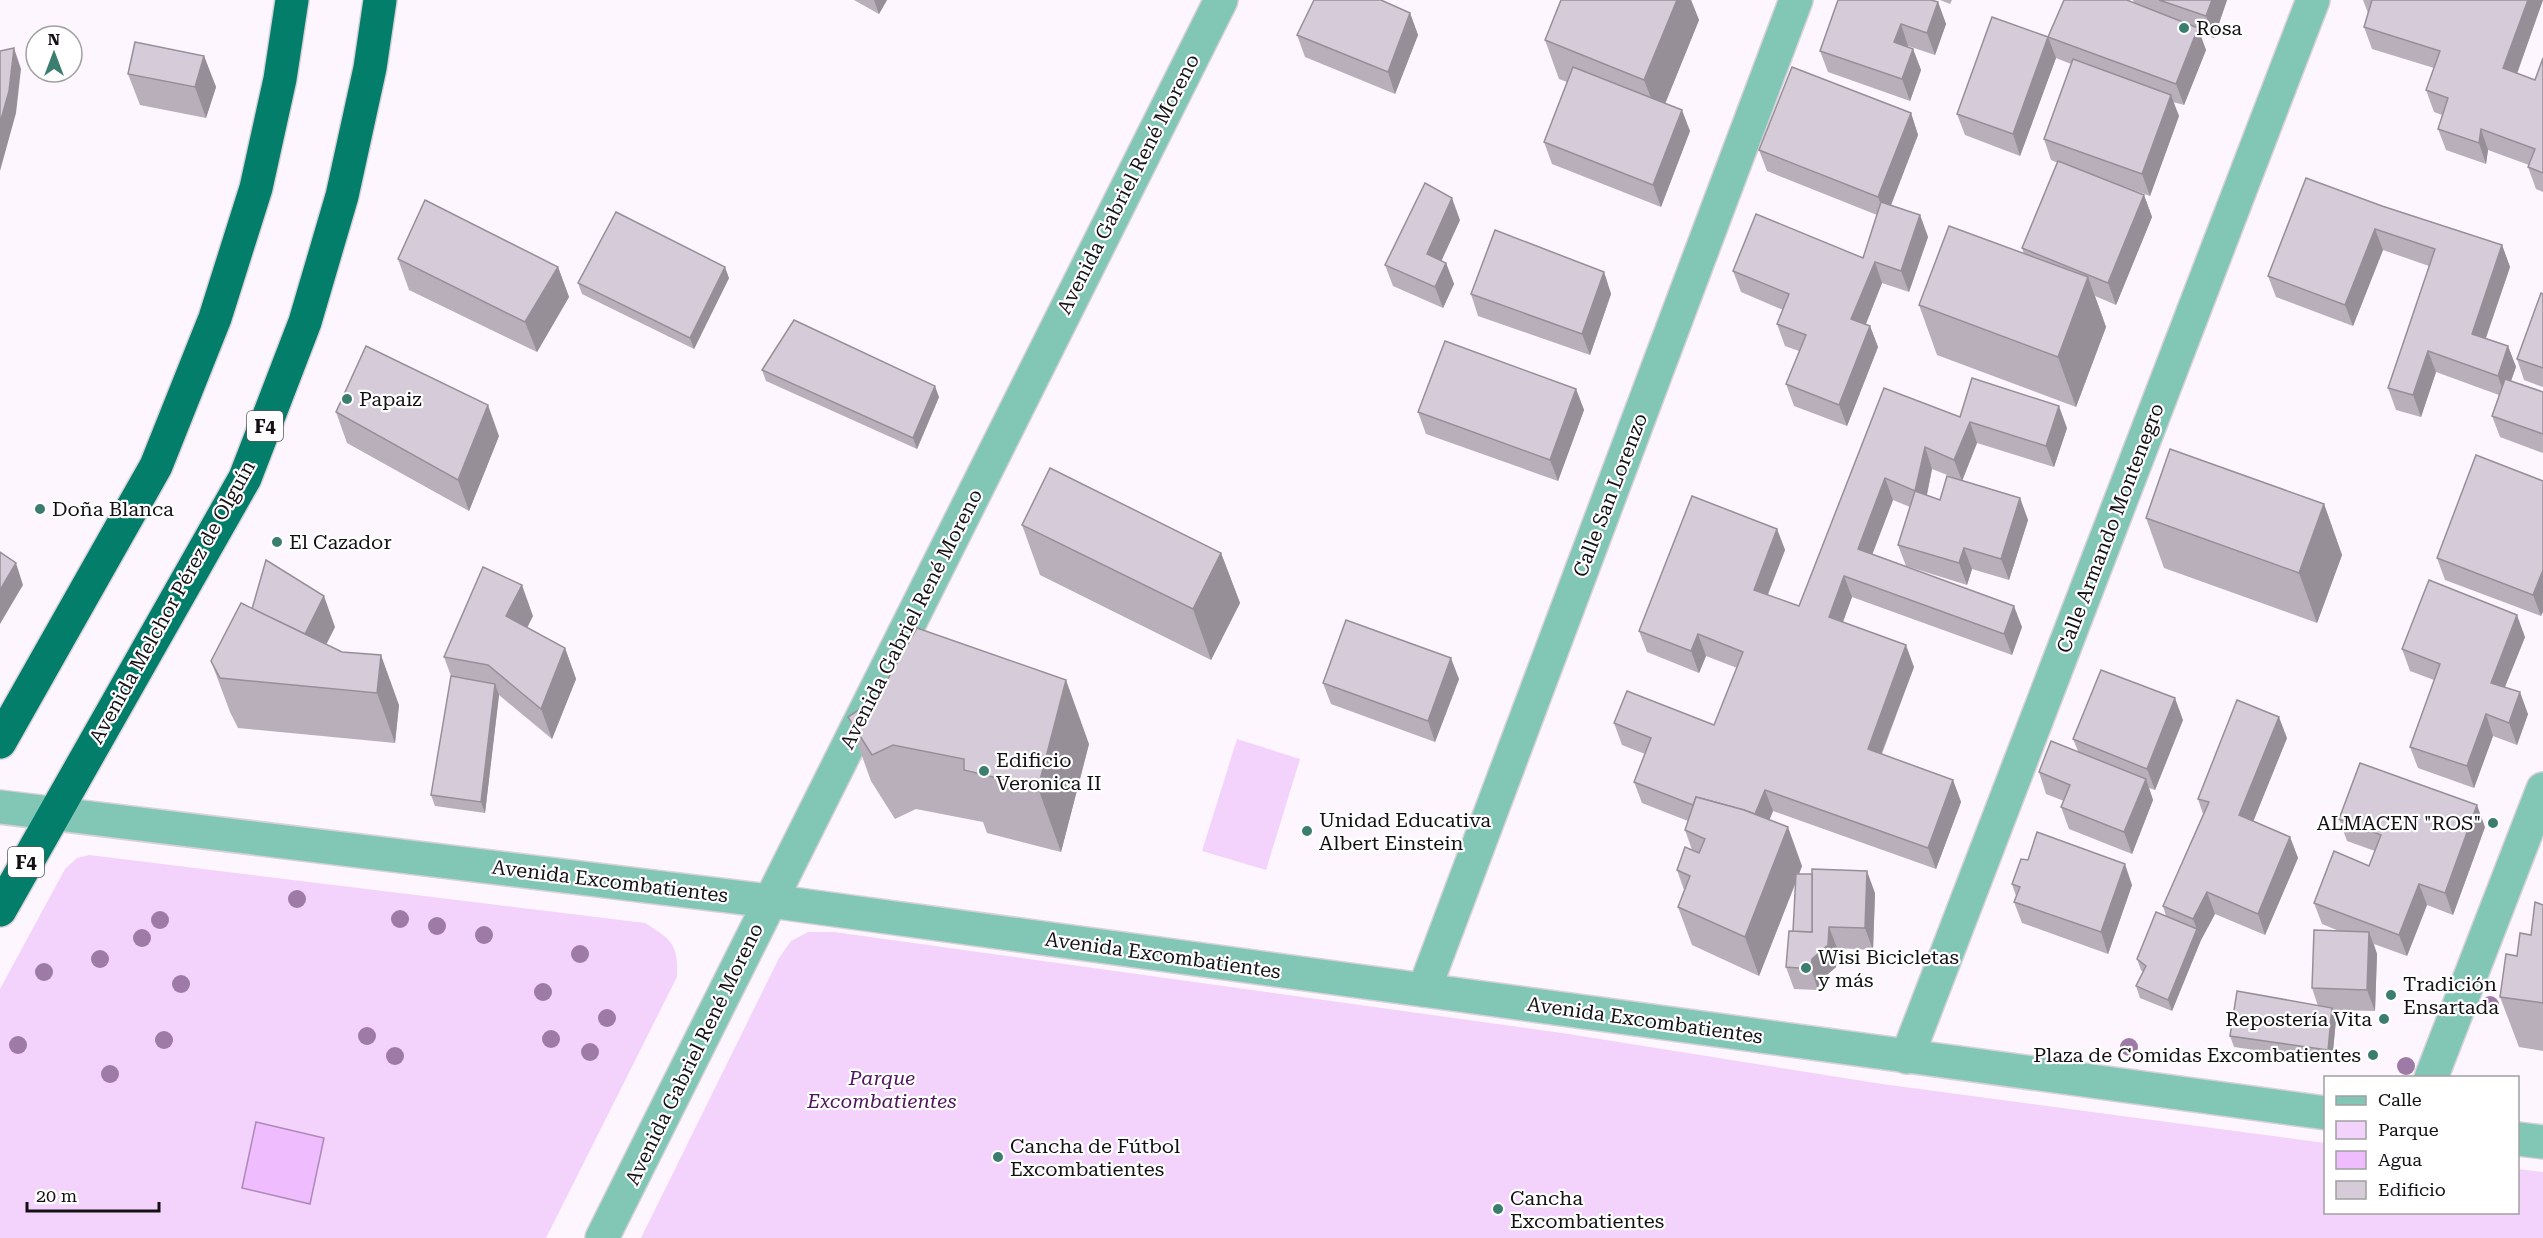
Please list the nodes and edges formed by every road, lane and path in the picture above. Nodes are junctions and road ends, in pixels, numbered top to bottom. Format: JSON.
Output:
{"nodes":[{"id":1,"x":292,"y":0,"type":"edge"},
{"id":2,"x":380,"y":0,"type":"edge"},
{"id":3,"x":1221,"y":0,"type":"edge"},
{"id":4,"x":1797,"y":0,"type":"edge"},
{"id":5,"x":2313,"y":0,"type":"edge"},
{"id":6,"x":0,"y":742,"type":"edge"},
{"id":7,"x":2543,"y":789,"type":"edge"},
{"id":8,"x":0,"y":807,"type":"edge"},
{"id":9,"x":53,"y":813,"type":"junction"},
{"id":10,"x":770,"y":901,"type":"junction"},
{"id":11,"x":0,"y":910,"type":"edge"},
{"id":12,"x":1424,"y":990,"type":"junction"},
{"id":13,"x":1907,"y":1057,"type":"junction"},
{"id":14,"x":2431,"y":1076,"type":"edge"},
{"id":15,"x":2324,"y":1113,"type":"edge"},
{"id":16,"x":2519,"y":1139,"type":"edge"},
{"id":17,"x":2543,"y":1142,"type":"edge"},
{"id":18,"x":602,"y":1238,"type":"edge"}],
"edges":[{"from":1,"to":6,"type":"highway"},
{"from":2,"to":9,"type":"highway","name":"Avenida Melchor Pérez de Olguín","number":"F4"},
{"from":3,"to":10,"type":"street","name":"Avenida Gabriel René Moreno"},
{"from":4,"to":12,"type":"street","name":"Calle San Lorenzo"},
{"from":5,"to":13,"type":"street","name":"Calle Armando Montenegro"},
{"from":7,"to":14,"type":"street"},
{"from":8,"to":9,"type":"street","name":"Avenida Excombatientes"},
{"from":9,"to":10,"type":"street","name":"Avenida Excombatientes"},
{"from":9,"to":11,"type":"highway","name":"Avenida Melchor Pérez de Olguín","number":"F4"},
{"from":10,"to":12,"type":"street","name":"Avenida Excombatientes"},
{"from":10,"to":18,"type":"street","name":"Avenida Gabriel René Moreno"},
{"from":12,"to":13,"type":"street","name":"Avenida Excombatientes"},
{"from":13,"to":15,"type":"street","name":"Avenida Excombatientes"},
{"from":16,"to":17,"type":"street"}]}
